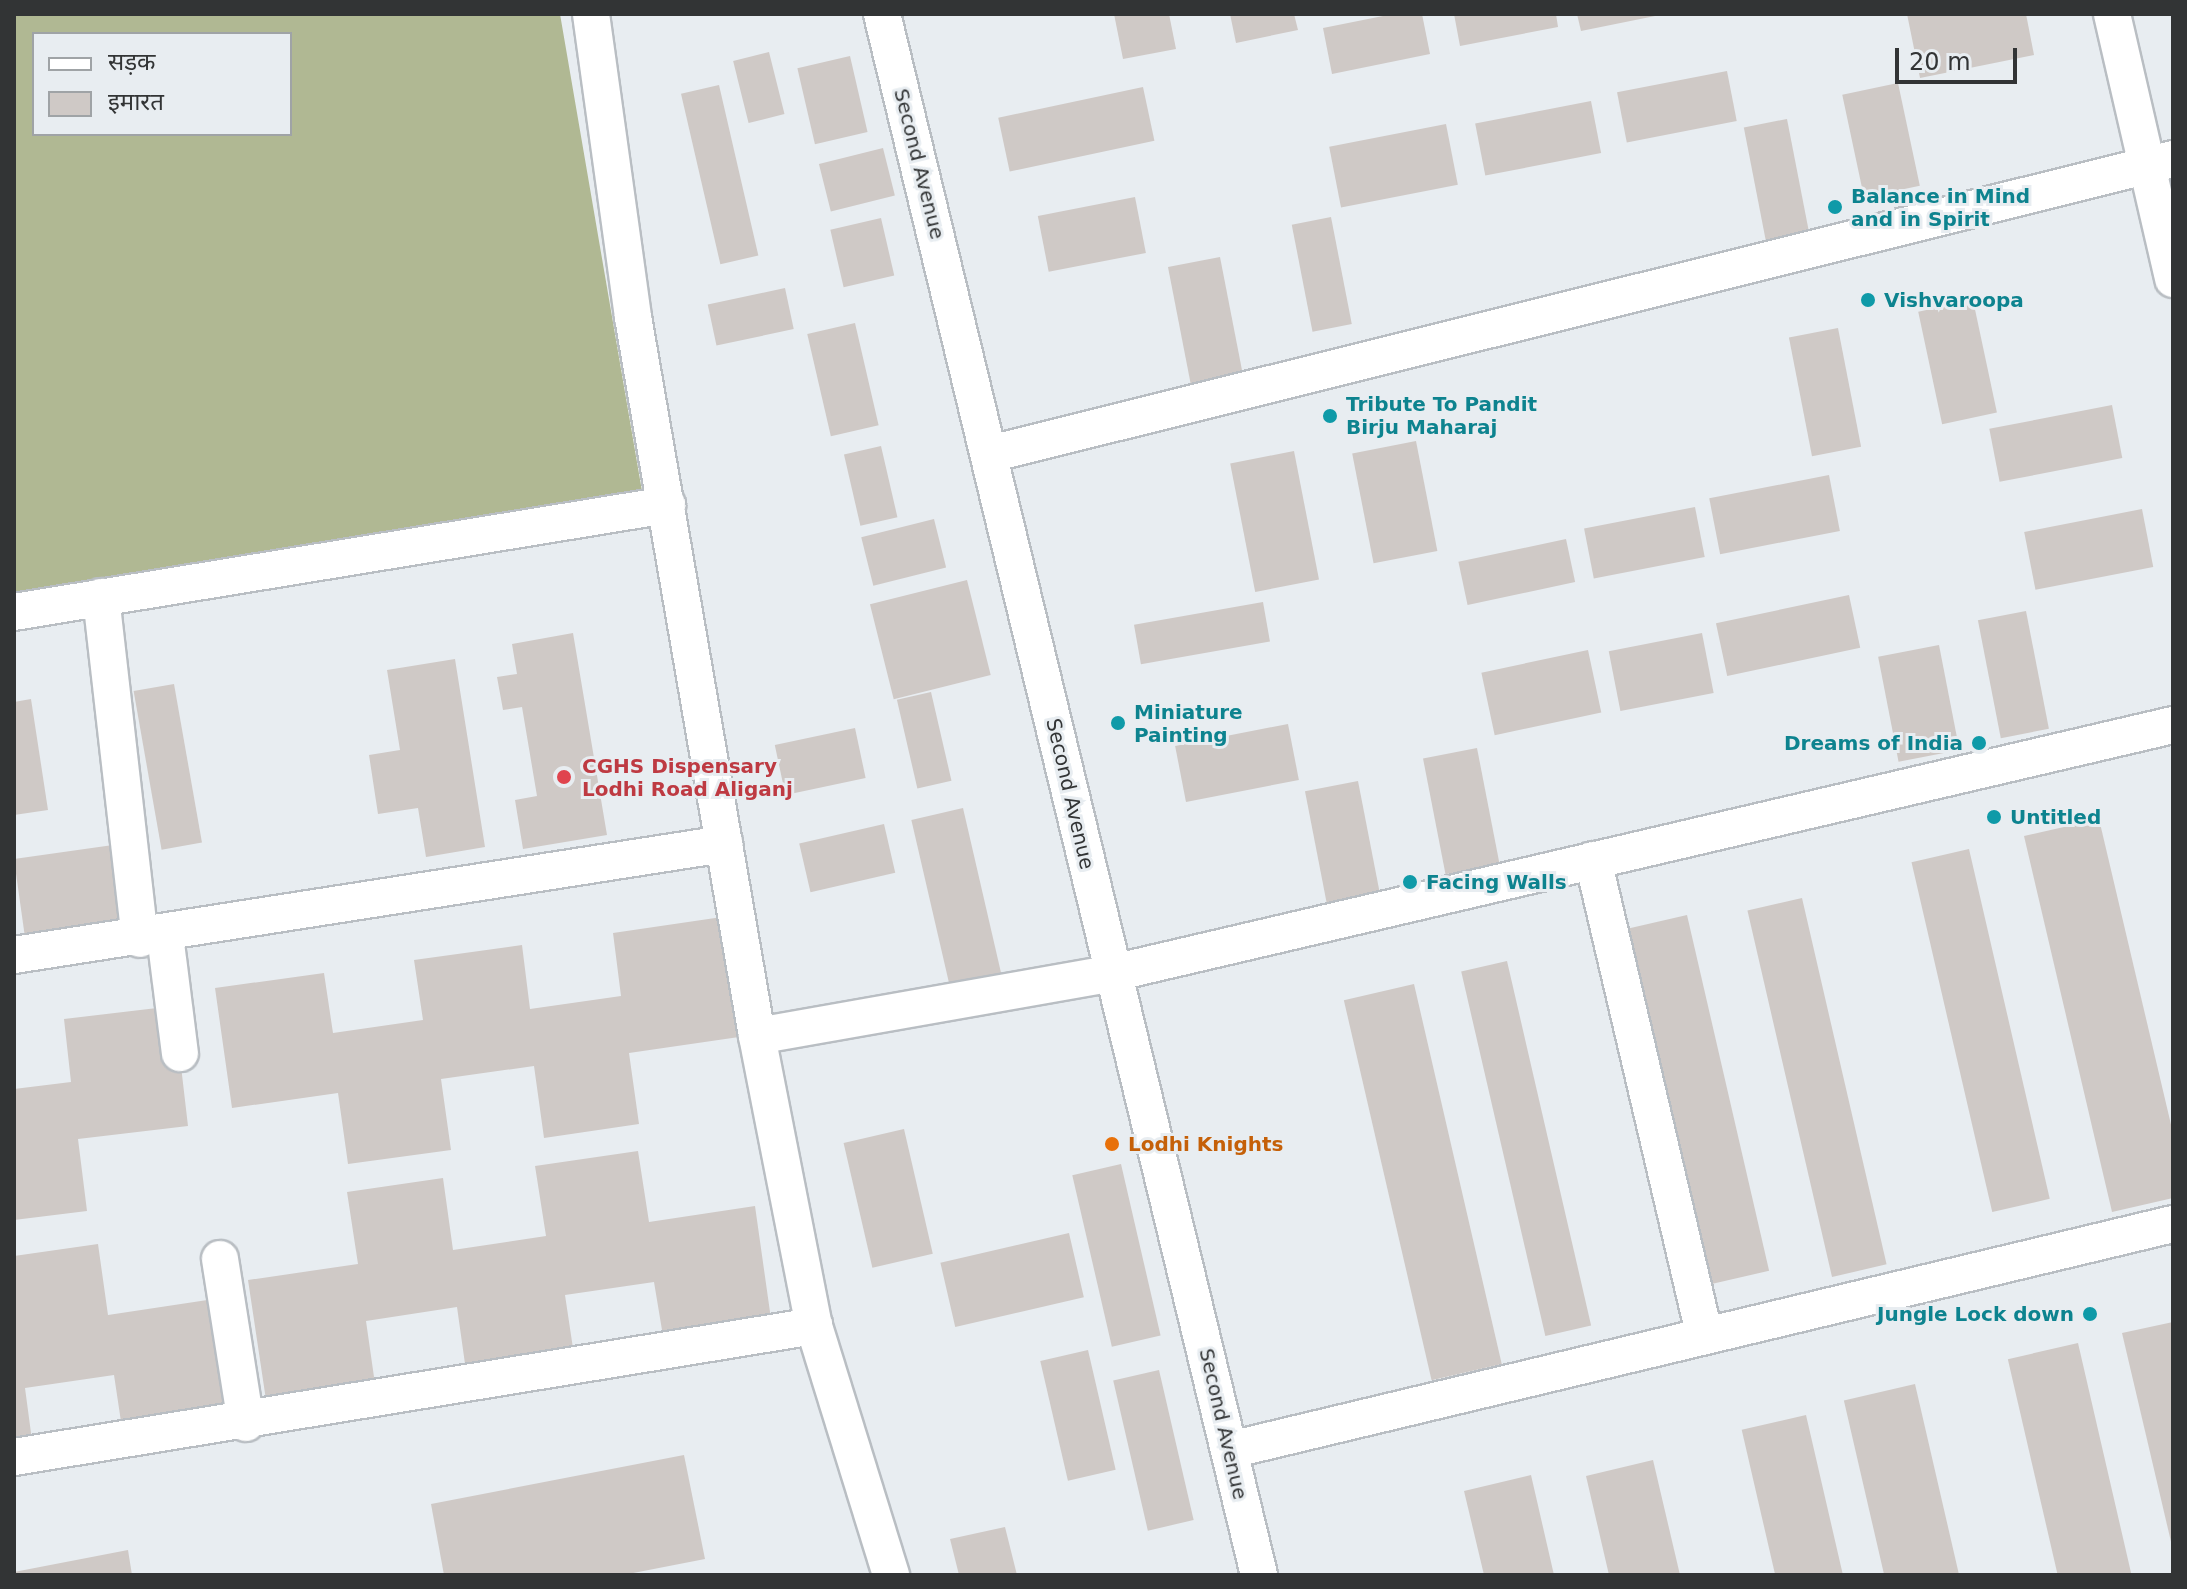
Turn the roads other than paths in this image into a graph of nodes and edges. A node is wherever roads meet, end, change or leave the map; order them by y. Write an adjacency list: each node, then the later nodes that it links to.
1 (591, 14): 7 (street)
2 (882, 14): 6 (street, Second Avenue)
3 (2112, 14): 4 (street)
4 (2159, 162): 5 (street); 6 (street)
5 (2173, 279)
6 (990, 454): 15 (street, Second Avenue)
7 (667, 505): 8 (street); 11 (street)
8 (101, 597): 9 (street); 13 (street)
9 (14, 612)
10 (2173, 725): 12 (street)
11 (724, 844): 13 (street); 16 (street)
12 (1593, 860): 15 (street); 21 (street)
13 (152, 937): 14 (street); 17 (street)
14 (14, 955)
15 (1113, 973): 16 (street); 23 (street, Second Avenue)
16 (757, 1036): 20 (street)
17 (180, 1053)
18 (2173, 1224): 21 (street)
19 (220, 1259): 22 (street)
20 (814, 1326): 22 (street); 25 (street)
21 (1705, 1336): 23 (street)
22 (246, 1423): 24 (street)
23 (1230, 1450): 26 (street, Second Avenue)
24 (14, 1457)
25 (891, 1575)
26 (1259, 1575)

